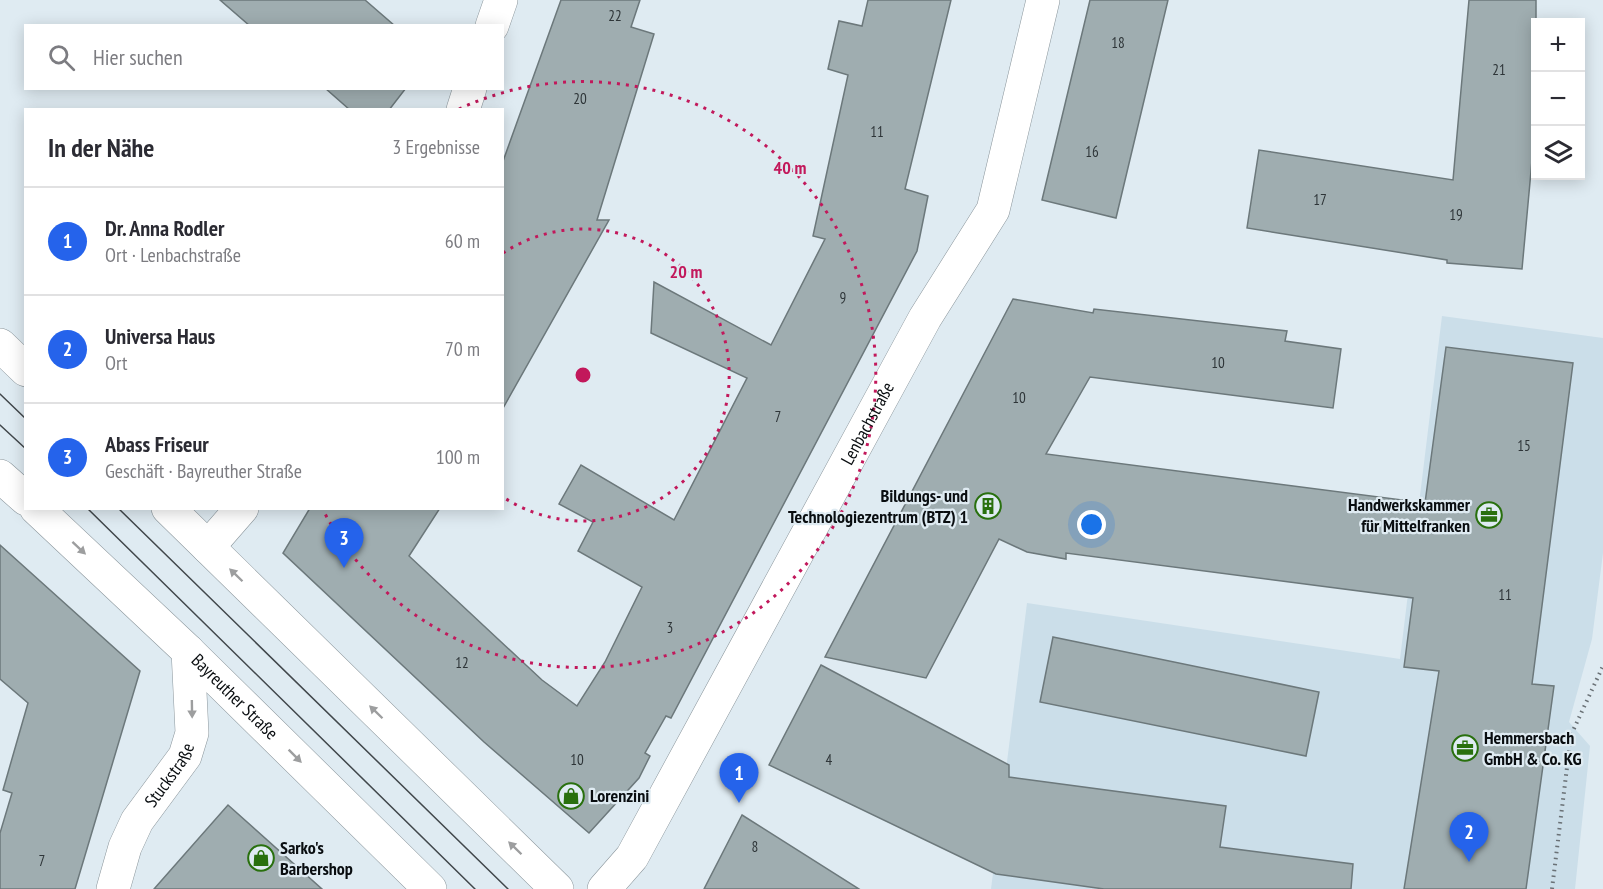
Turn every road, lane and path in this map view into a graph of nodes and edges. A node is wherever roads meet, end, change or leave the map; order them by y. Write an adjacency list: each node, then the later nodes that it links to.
1 (501, 0): 3 (street)
2 (1043, 0): 19 (street, Lenbachstraße)
3 (493, 24)
4 (469, 90): 5 (street)
5 (464, 108)
6 (0, 345): 7 (street)
7 (24, 368)
8 (0, 476): 9 (street)
9 (24, 497)
10 (38, 510): 14 (street, Bayreuther Straße, one-way to 14)
11 (170, 510): 13 (street)
12 (240, 510): 13 (street)
13 (208, 548): 18 (street, one-way to 13)
14 (188, 651): 16 (street, Stuckstraße, one-way to 16); 17 (street, Bayreuther Straße, one-way to 17)
15 (1603, 666): 20 (path)
16 (112, 889)
17 (430, 889)
18 (557, 889)
19 (604, 889)
20 (1552, 889)

